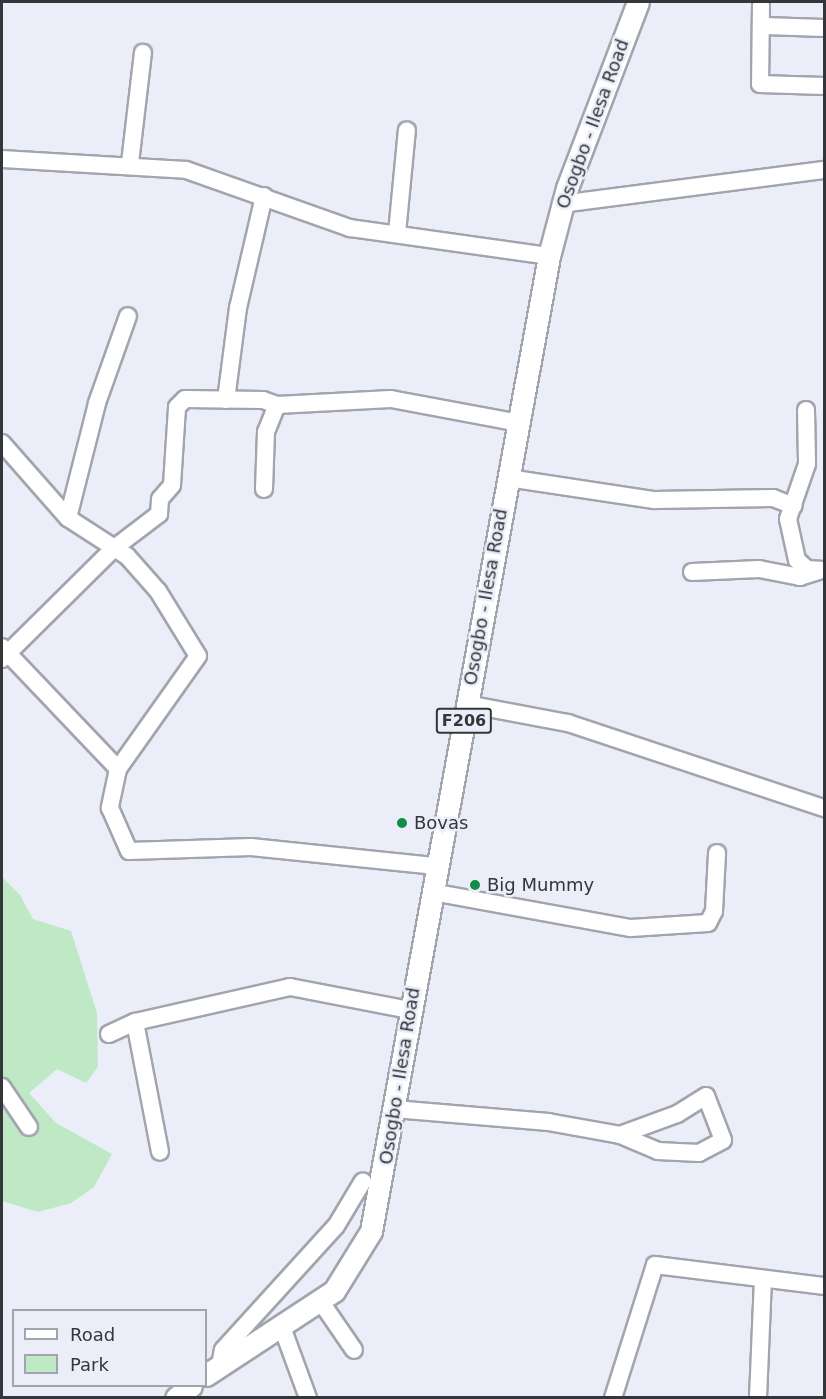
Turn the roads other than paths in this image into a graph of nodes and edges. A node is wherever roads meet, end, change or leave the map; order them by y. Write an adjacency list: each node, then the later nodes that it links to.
1 (638, 2): 12 (main road, Osogbo - Ilesa Road / F206)
2 (761, 4): 3 (street)
3 (764, 26): 4 (street); 6 (street)
4 (825, 28)
5 (142, 53): 9 (street)
6 (825, 86)
7 (407, 130): 13 (street)
8 (2, 159): 9 (street)
9 (130, 163): 11 (street)
10 (825, 170): 12 (street)
11 (264, 196): 13 (street); 16 (street)
12 (561, 204): 14 (main road, Osogbo - Ilesa Road / F206)
13 (396, 233): 14 (street)
14 (549, 256): 19 (main road, Osogbo - Ilesa Road / F206)
15 (128, 316): 24 (street)
16 (226, 400): 17 (street); 25 (street)
17 (277, 405): 19 (street); 22 (street)
18 (806, 410): 23 (street)
19 (519, 423): 21 (main road, Osogbo - Ilesa Road / F206)
20 (2, 443): 24 (street)
21 (508, 478): 23 (street); 29 (main road, Osogbo - Ilesa Road / F206)
22 (264, 489)
23 (794, 506): 26 (street)
24 (68, 518): 25 (street)
25 (120, 553): 28 (street); 30 (street)
26 (824, 570): 27 (street)
27 (692, 572)
28 (3, 653): 30 (street)
29 (467, 704): 31 (street); 33 (main road, Osogbo - Ilesa Road / F206)
30 (118, 769): 33 (street)
31 (825, 808)
32 (717, 853): 34 (street)
33 (436, 866): 34 (main road, Osogbo - Ilesa Road / F206)
34 (432, 892): 35 (main road, Osogbo - Ilesa Road / F206)
35 (409, 1010): 36 (street); 39 (main road, Osogbo - Ilesa Road / F206)
36 (135, 1022): 37 (street); 42 (street)
37 (109, 1034)
38 (2, 1087): 40 (street)
39 (394, 1109): 41 (street); 46 (main road, Osogbo - Ilesa Road / F206)
40 (29, 1127)
41 (620, 1135): 41 (street)
42 (160, 1152)
43 (363, 1181): 49 (street)
44 (763, 1281): 45 (street); 53 (street); 54 (street)
45 (825, 1286)
46 (321, 1302): 47 (main road, Osogbo - Ilesa Road / F206); 48 (street)
47 (282, 1327): 49 (main road, Osogbo - Ilesa Road / F206); 52 (street)
48 (354, 1350)
49 (213, 1370)
50 (190, 1387): 51 (main road)
51 (176, 1398)
52 (308, 1398)
53 (613, 1398)
54 (758, 1398)

